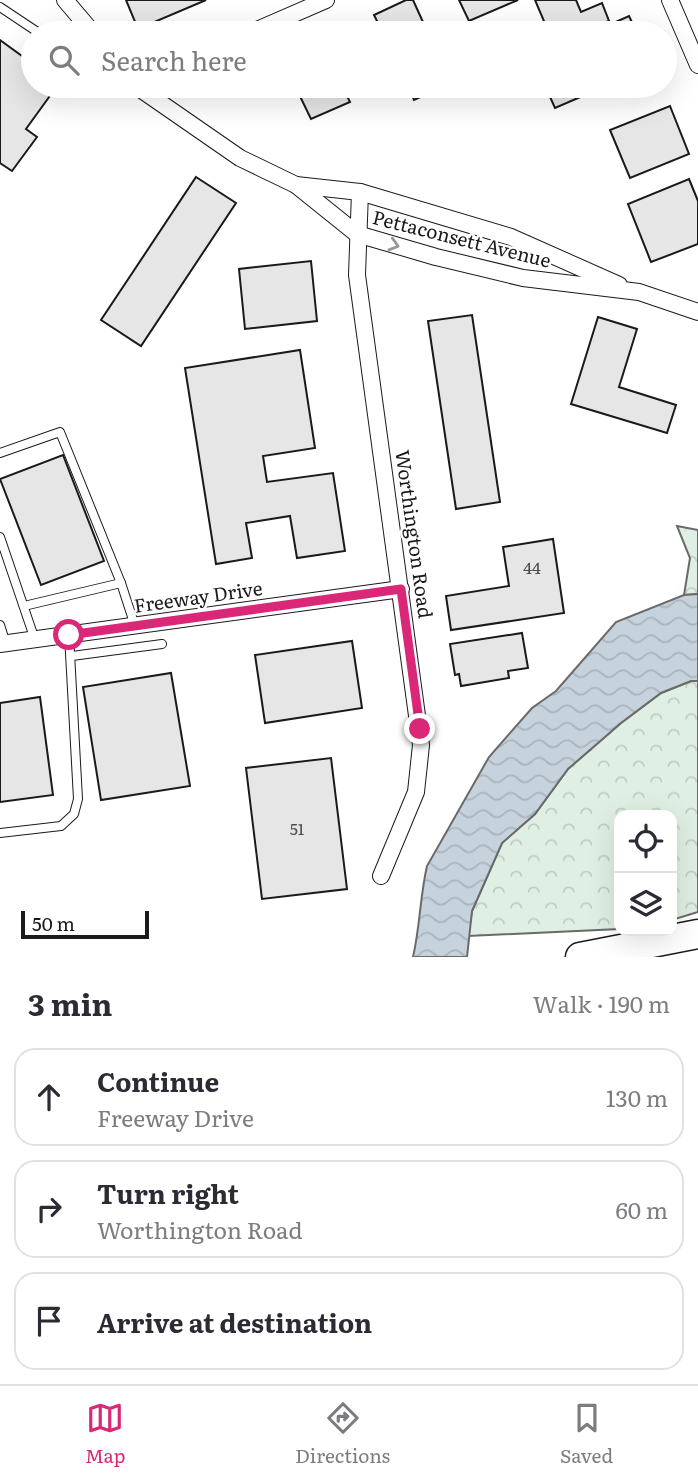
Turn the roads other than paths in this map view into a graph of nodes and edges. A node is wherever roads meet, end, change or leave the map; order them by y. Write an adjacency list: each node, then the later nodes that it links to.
1 (65, 0): 6 (street)
2 (326, 0): 7 (street)
3 (670, 0): 8 (street)
4 (0, 7): 5 (lane)
5 (21, 21)
6 (83, 21)
7 (278, 21)
8 (698, 65)
9 (153, 98): 10 (street, Pettaconsett Avenue)
10 (296, 185): 11 (street, Pettaconsett Avenue); 12 (street, Pettaconsett Avenue)
11 (360, 192): 12 (street, Worthington Road); 13 (street, Pettaconsett Avenue)
12 (357, 234): 13 (street, Pettaconsett Avenue, one-way to 13); 18 (street, Worthington Road)
13 (634, 292): 14 (street, Pettaconsett Avenue)
14 (698, 312)
15 (0, 453): 17 (lane)
16 (0, 537): 19 (lane)
17 (121, 583): 19 (lane); 21 (lane)
18 (401, 589): 21 (street, Freeway Drive); 28 (street, Worthington Road)
19 (24, 606): 23 (lane)
20 (0, 625): 24 (lane)
21 (135, 626): 22 (street, Freeway Drive)
22 (69, 635): 23 (street, Freeway Drive); 26 (lane)
23 (35, 640): 24 (street, Freeway Drive)
24 (3, 644)
25 (162, 644): 26 (lane)
26 (72, 656): 27 (lane)
27 (0, 834)
28 (381, 876)
29 (698, 934): 30 (highway)
30 (580, 957)

